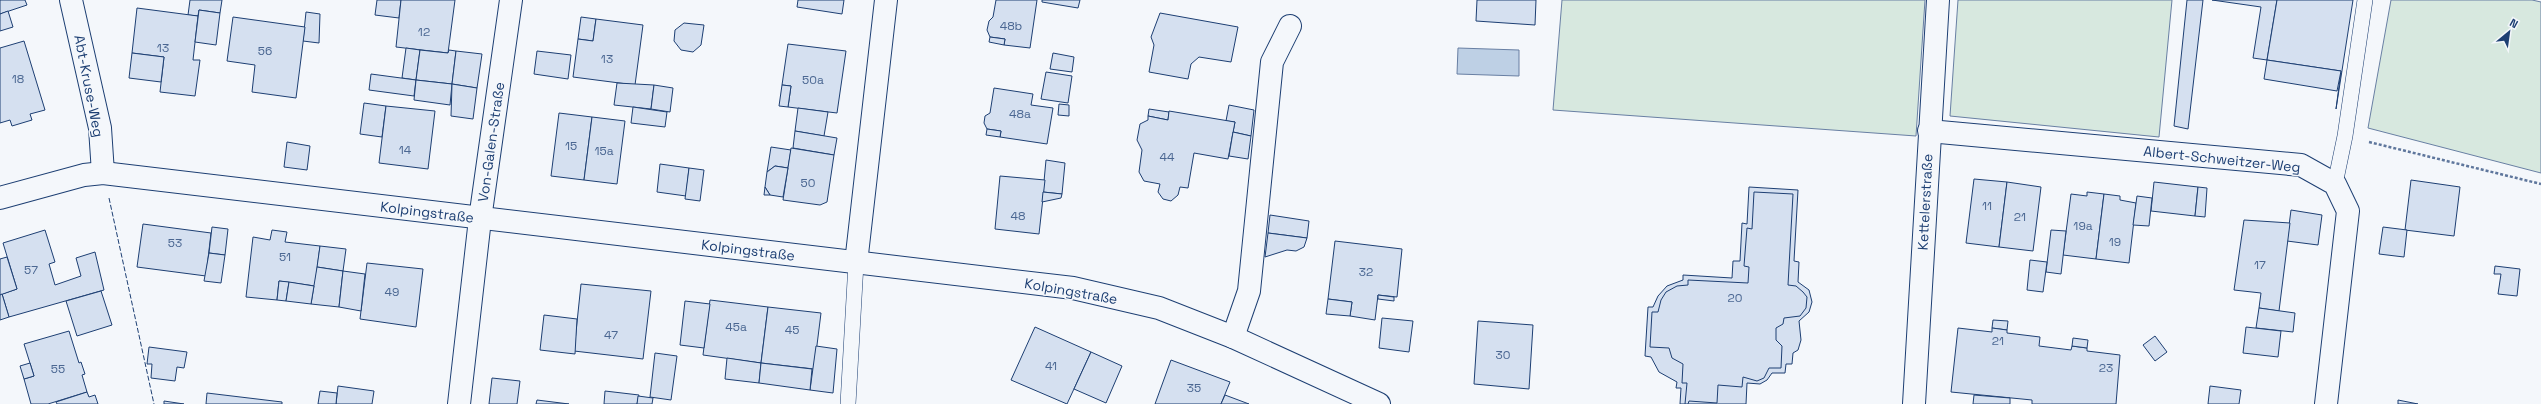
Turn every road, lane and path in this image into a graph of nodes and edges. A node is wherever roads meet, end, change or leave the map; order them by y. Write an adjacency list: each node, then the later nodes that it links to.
1 (71, 0): 9 (street, Abt-Kruse-Weg)
2 (511, 0): 13 (street, Von-Galen-Straße)
3 (886, 0): 14 (street)
4 (1938, 0): 7 (street, Kettelerstraße)
5 (2365, 0): 8 (lane)
6 (1290, 26): 15 (street)
7 (1929, 131): 10 (street, Albert-Schweitzer-Weg); 19 (street, Kettelerstraße)
8 (2345, 136): 10 (lane); 11 (path)
9 (103, 172): 12 (street, Kolpingstraße); 13 (street, Kolpingstraße)
10 (2335, 184): 20 (street)
11 (2541, 184)
12 (0, 198)
13 (480, 219): 14 (street, Kolpingstraße); 16 (street, Von-Galen-Straße)
14 (856, 263): 15 (street, Kolpingstraße); 17 (lane)
15 (1233, 337): 18 (street, Kolpingstraße)
16 (459, 404)
17 (848, 404)
18 (1379, 404)
19 (1914, 404)
20 (2326, 404)

